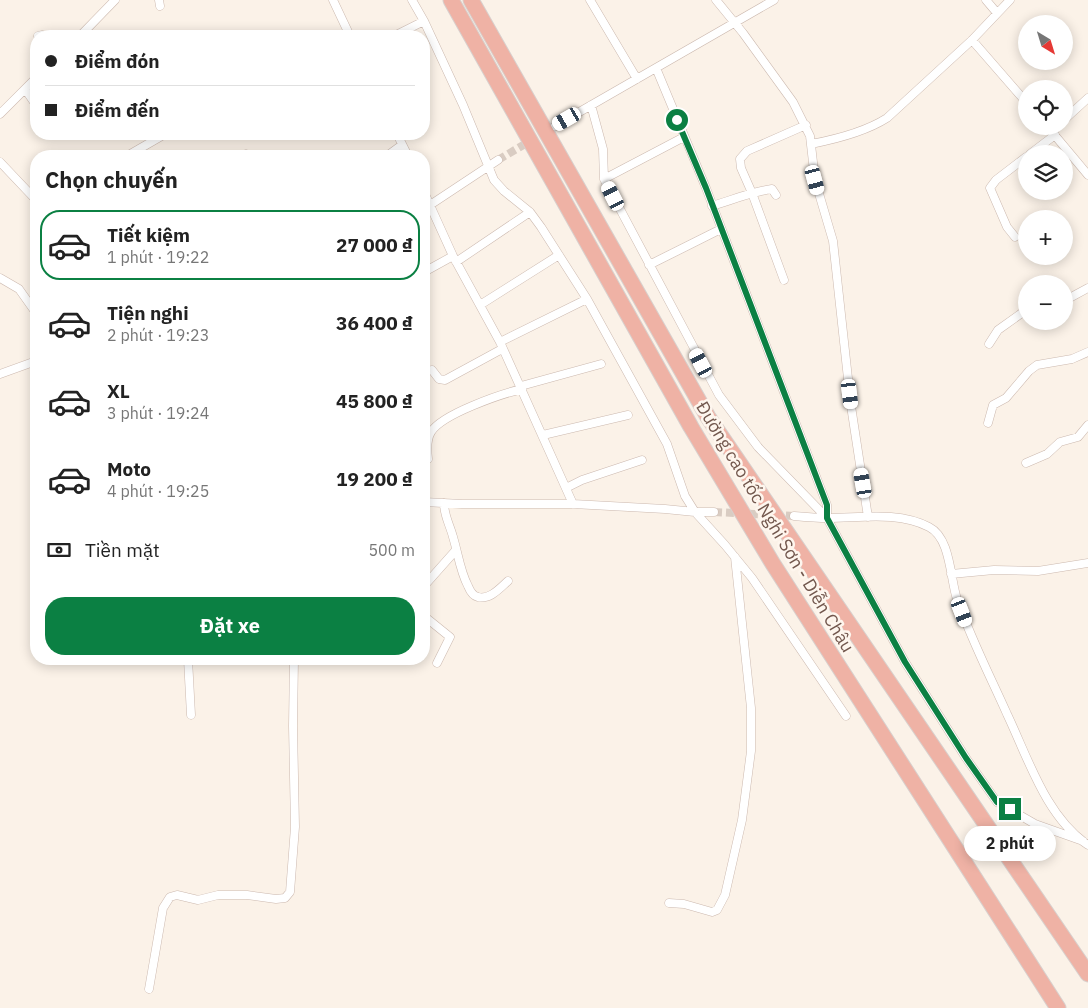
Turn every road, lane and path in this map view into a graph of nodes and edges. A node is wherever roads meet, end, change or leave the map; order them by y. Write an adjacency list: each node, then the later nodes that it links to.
1 (115, 0): 14 (street)
2 (333, 0): 15 (street)
3 (412, 0): 12 (street)
4 (451, 0): 110 (highway, Đường cao tốc Nghi Sơn - Diễn Châu)
5 (471, 0): 108 (highway, Đường cao tốc Nghi Sơn - Diễn Châu)
6 (590, 0): 21 (street)
7 (716, 0): 13 (street)
8 (774, 0): 13 (street)
9 (986, 0): 11 (street)
10 (1010, 0): 11 (street)
11 (997, 13): 19 (street)
12 (424, 22): 16 (street); 17 (street)
13 (734, 22): 20 (street); 30 (street)
14 (88, 30)
15 (347, 30)
16 (407, 30)
17 (428, 30)
18 (430, 35): 46 (street)
19 (972, 40): 24 (street); 37 (street)
20 (656, 68): 21 (street); 34 (street)
21 (637, 79): 27 (street)
22 (30, 84): 23 (street)
23 (25, 89): 25 (street); 29 (street)
24 (1018, 93)
25 (30, 96)
26 (1088, 98): 28 (street)
27 (591, 105): 31 (street); 48 (street)
28 (1073, 112)
29 (0, 114)
30 (806, 125): 37 (street); 49 (street)
31 (555, 126)
32 (1047, 135): 39 (street)
33 (1056, 135): 47 (street)
34 (684, 137): 48 (street); 53 (street)
35 (154, 140): 40 (street)
36 (400, 140): 38 (street)
37 (811, 144): 92 (street)
38 (402, 145): 41 (street); 42 (street)
39 (1038, 145)
40 (137, 150)
41 (395, 150)
42 (405, 150)
43 (498, 160): 46 (street)
44 (0, 162): 50 (street)
45 (1018, 163): 57 (street)
46 (488, 167): 52 (street); 54 (street)
47 (1088, 175)
48 (604, 179): 60 (street)
49 (752, 193): 51 (street); 53 (street); 63 (street)
50 (30, 194)
51 (776, 195)
52 (430, 205)
53 (712, 206): 56 (street)
54 (530, 212): 58 (street); 59 (street)
55 (430, 213): 59 (street)
56 (721, 229): 60 (street); 93 (street)
57 (1015, 237)
58 (558, 255): 66 (street); 68 (street)
59 (455, 259): 61 (street); 68 (street)
60 (649, 266): 93 (street)
61 (430, 269)
62 (0, 278): 67 (street)
63 (784, 280)
64 (1088, 288): 65 (street)
65 (1073, 296)
66 (587, 299): 71 (street); 89 (street)
67 (30, 305)
68 (480, 305): 71 (street)
69 (1018, 316): 70 (street)
70 (989, 344)
71 (501, 345): 75 (street); 77 (street)
72 (1088, 352): 79 (street)
73 (30, 362): 76 (street)
74 (601, 364): 77 (street)
75 (432, 370)
76 (0, 374)
77 (522, 388): 81 (street); 82 (street)
78 (628, 415): 82 (street)
79 (988, 424)
80 (1088, 425): 84 (street)
81 (430, 434)
82 (542, 435): 85 (street)
83 (642, 460): 85 (street)
84 (1026, 464)
85 (566, 488): 88 (street)
86 (430, 502): 87 (street)
87 (444, 503): 88 (street); 94 (street)
88 (573, 504): 89 (street)
89 (695, 512): 90 (street); 95 (street)
90 (714, 512)
91 (794, 516): 93 (street)
92 (868, 517): 93 (street); 97 (street)
93 (827, 518): 106 (street)
94 (456, 550): 98 (street); 99 (street)
95 (734, 556): 105 (street); 107 (street)
96 (1088, 563): 97 (street)
97 (951, 574): 106 (street)
98 (430, 579)
99 (508, 581)
100 (430, 621): 101 (street)
101 (437, 664)
102 (188, 665): 104 (street)
103 (294, 665): 109 (street)
104 (191, 715)
105 (846, 716)
106 (1085, 843)
107 (669, 903)
108 (1088, 974)
109 (149, 989)
110 (1058, 1008)

